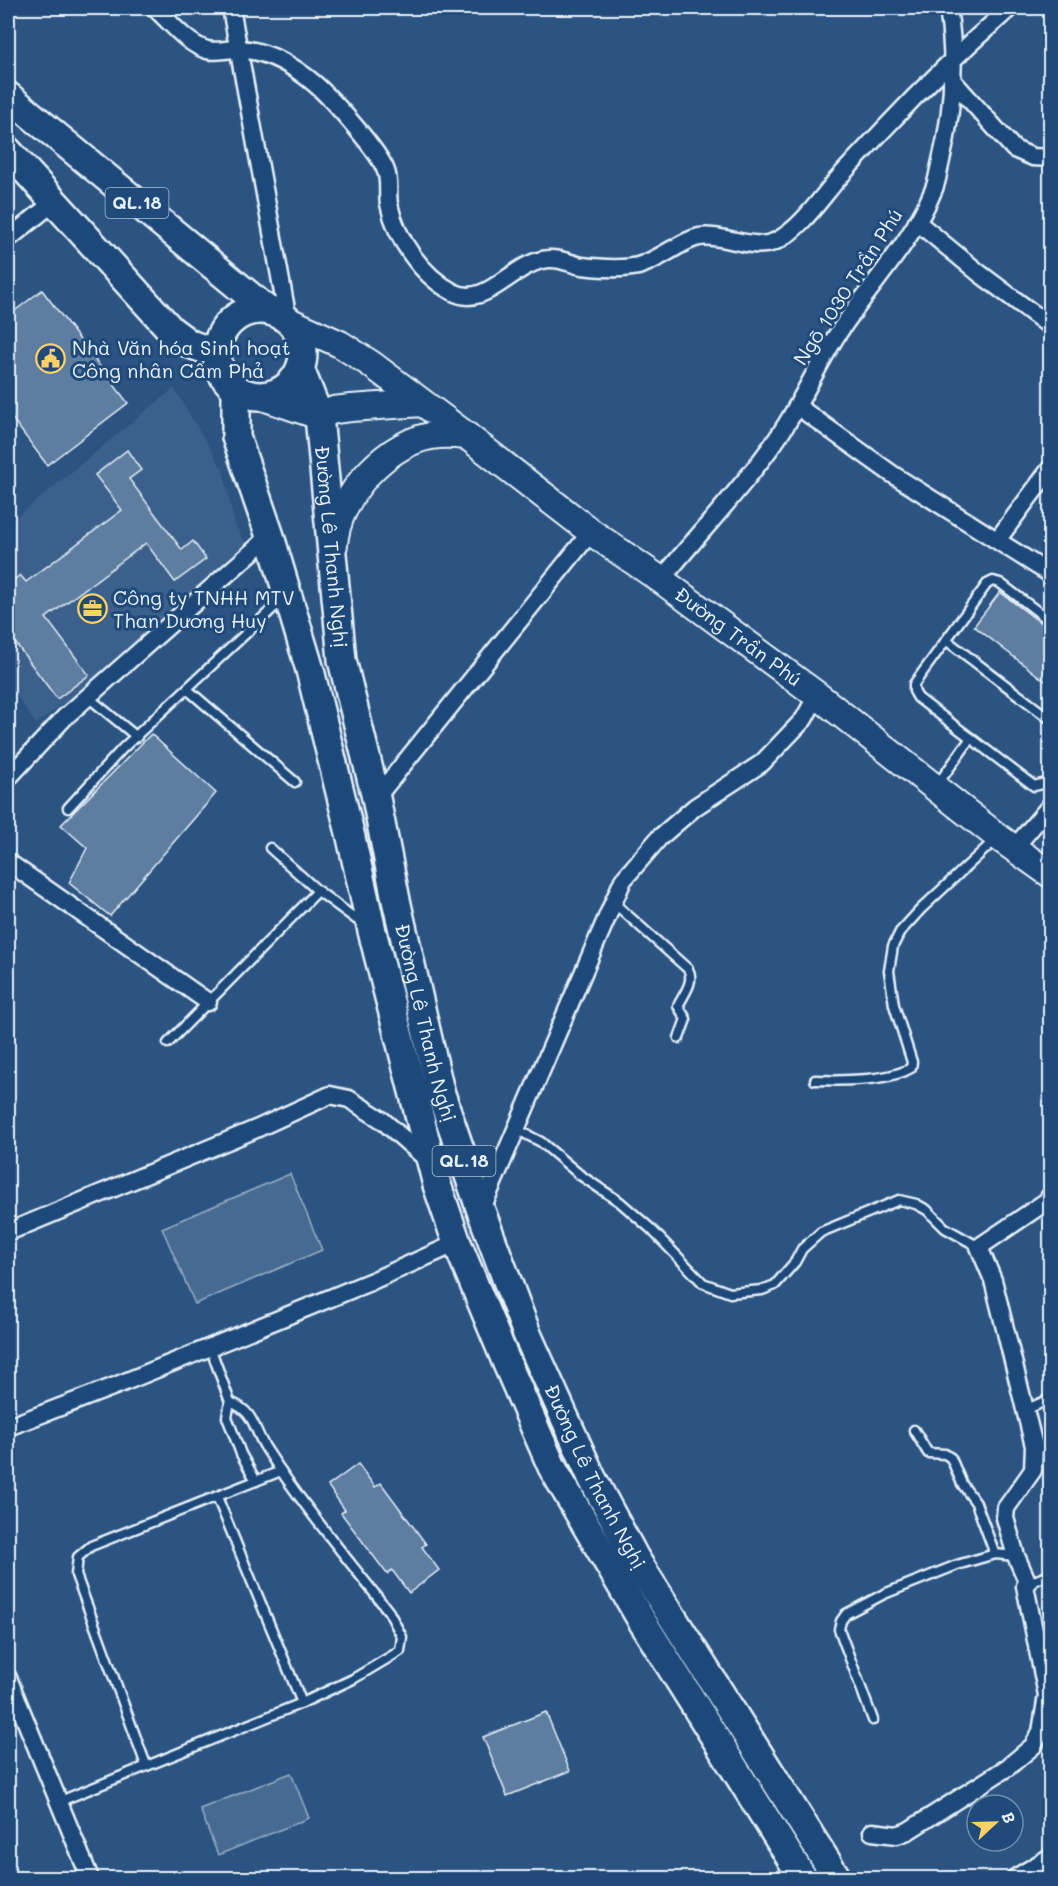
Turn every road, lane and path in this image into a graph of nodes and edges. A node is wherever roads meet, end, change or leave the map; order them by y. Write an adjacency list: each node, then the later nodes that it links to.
1 (155, 8): 5 (street)
2 (231, 8): 5 (street)
3 (948, 8): 6 (street, Ngõ 1030 Trần Phú)
4 (1010, 8): 6 (street)
5 (239, 48): 6 (street); 14 (street)
6 (953, 60): 7 (street, Ngõ 1030 Trần Phú)
7 (952, 80): 10 (street); 12 (street, Ngõ 1030 Trần Phú)
8 (8, 96): 14 (highway, QL.18)
9 (8, 151): 11 (highway, QL.18)
10 (1050, 158)
11 (54, 202): 13 (street); 16 (highway, QL.18)
12 (916, 222): 15 (street); 20 (street, Ngõ 1030 Trần Phú)
13 (8, 239)
14 (282, 317): 16 (highway); 17 (highway); 19 (main road, Đường Trần Phú)
15 (1050, 326)
16 (217, 354): 18 (highway)
17 (300, 369): 18 (highway); 21 (highway, Đường Lê Thanh Nghị / QL.18)
18 (248, 392): 21 (main road); 25 (highway, Đường Lê Thanh Nghị / QL.18)
19 (422, 403): 21 (main road); 22 (main road, Đường Trần Phú)
20 (797, 406): 26 (street); 29 (street, Ngõ 1030 Trần Phú)
21 (319, 416): 27 (highway, Đường Lê Thanh Nghị / QL.18)
22 (467, 436): 24 (main road, Đường Trần Phú); 27 (main road)
23 (1050, 469): 26 (street)
24 (591, 532): 29 (main road, Đường Trần Phú); 43 (street)
25 (270, 536): 30 (highway, Đường Lê Thanh Nghị / QL.18); 35 (street)
26 (998, 539): 28 (street)
27 (332, 573): 43 (highway, Đường Lê Thanh Nghị / QL.18)
28 (1050, 573)
29 (660, 580): 34 (main road, Đường Trần Phú)
30 (287, 594): 33 (lane); 52 (highway, Đường Lê Thanh Nghị / QL.18)
31 (1050, 621): 32 (lane)
32 (946, 640): 36 (lane); 38 (lane)
33 (187, 689): 37 (lane); 41 (lane)
34 (817, 695): 42 (main road, Đường Trần Phú); 51 (street)
35 (88, 697): 37 (lane); 39 (street)
36 (1050, 719)
37 (137, 737): 45 (lane)
38 (971, 738): 40 (lane); 42 (lane)
39 (8, 778)
40 (1050, 779)
41 (295, 782)
42 (935, 788): 46 (main road, Đường Trần Phú)
43 (376, 798): 60 (highway, Đường Lê Thanh Nghị / QL.18)
44 (1050, 806): 46 (street)
45 (68, 808)
46 (1007, 842): 49 (main road, Đường Trần Phú); 56 (lane)
47 (270, 848): 50 (lane)
48 (8, 862): 53 (street)
49 (1050, 874)
50 (318, 891): 52 (lane); 53 (lane)
51 (614, 903): 54 (lane); 57 (street)
52 (372, 931): 58 (highway, Đường Lê Thanh Nghị / QL.18)
53 (208, 1002): 55 (lane)
54 (679, 1038)
55 (168, 1043)
56 (815, 1080)
57 (516, 1129): 60 (street); 63 (lane)
58 (433, 1164): 61 (street); 62 (highway, Đường Lê Thanh Nghị / QL.18)
59 (1050, 1196): 63 (street)
60 (481, 1211): 87 (highway, Đường Lê Thanh Nghị / QL.18)
61 (8, 1232)
62 (457, 1243): 64 (street); 86 (highway, Đường Lê Thanh Nghị / QL.18)
63 (980, 1246): 67 (street)
64 (210, 1347): 66 (lane); 68 (street)
65 (1050, 1399): 67 (lane)
66 (230, 1402): 70 (lane); 71 (lane)
67 (1025, 1410): 74 (street)
68 (8, 1427)
69 (914, 1430): 73 (lane)
70 (281, 1471): 71 (lane); 78 (lane)
71 (256, 1481): 72 (lane)
72 (217, 1497): 78 (lane); 81 (lane)
73 (994, 1554): 74 (lane); 80 (lane)
74 (1016, 1556): 76 (street)
75 (1050, 1575): 76 (lane)
76 (1028, 1582): 79 (street)
77 (8, 1678): 82 (street)
78 (302, 1703): 81 (lane)
79 (1048, 1705): 83 (street)
80 (873, 1720)
81 (146, 1765): 82 (lane)
82 (58, 1802): 85 (street)
83 (872, 1832)
84 (1050, 1857): 88 (street)
85 (90, 1878)
86 (803, 1878)
87 (837, 1878)
88 (1015, 1878)

